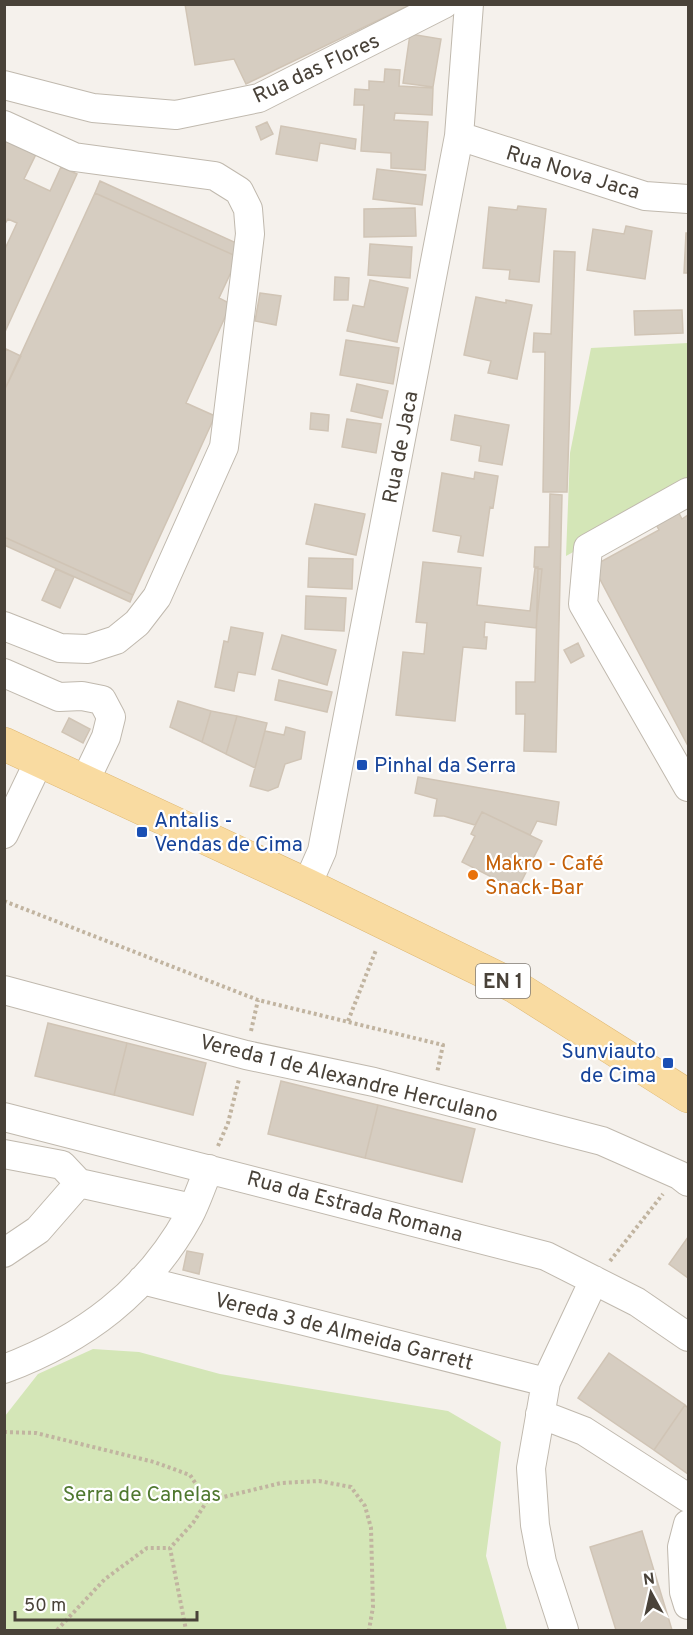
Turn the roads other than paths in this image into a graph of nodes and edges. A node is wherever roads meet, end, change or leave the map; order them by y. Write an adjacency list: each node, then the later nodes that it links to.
1 (444, 4): 3 (street, Rua das Flores)
2 (469, 4): 5 (street, Rua de Jaca)
3 (4, 85)
4 (4, 125): 8 (street)
5 (459, 136): 6 (street, Rua Nova Jaca); 15 (street, Rua de Jaca)
6 (688, 199)
7 (688, 492): 13 (street)
8 (4, 626)
9 (4, 673): 12 (street)
10 (4, 744): 11 (main road, EN 1)
11 (39, 761): 12 (main road, EN 1); 14 (street)
12 (84, 783): 15 (main road, EN 1)
13 (688, 787)
14 (4, 834)
15 (307, 885): 17 (main road, EN 1)
16 (4, 990): 21 (street, Vereda 1 de Alexandre Herculano)
17 (688, 1096)
18 (4, 1118): 20 (street, Rua da Estrada Romana)
19 (4, 1154): 22 (street)
20 (209, 1169): 23 (street); 25 (street, Rua da Estrada Romana)
21 (684, 1178)
22 (79, 1183): 23 (street); 24 (street)
23 (192, 1208): 26 (street)
24 (4, 1253)
25 (594, 1280): 27 (street, Rua da Estrada Romana); 29 (street)
26 (142, 1281): 28 (street); 29 (street, Vereda 3 de Almeida Garrett)
27 (688, 1337)
28 (4, 1369)
29 (546, 1382): 30 (street)
30 (540, 1413): 31 (street); 34 (street)
31 (688, 1498)
32 (688, 1524): 33 (street)
33 (688, 1605)
34 (564, 1630)

